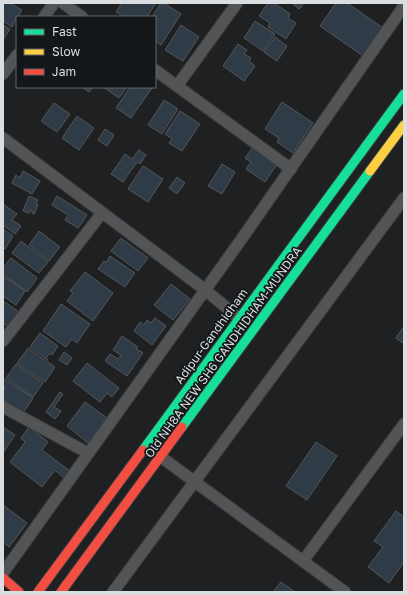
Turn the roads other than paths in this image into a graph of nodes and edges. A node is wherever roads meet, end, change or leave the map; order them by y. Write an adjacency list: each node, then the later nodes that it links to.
1 (54, 3): 5 (street)
2 (63, 3): 6 (street)
3 (237, 3): 10 (street)
4 (404, 6): 15 (street)
5 (45, 16)
6 (81, 16)
7 (16, 55): 9 (street)
8 (156, 71): 10 (street)
9 (3, 74)
10 (177, 86): 15 (street)
11 (404, 94): 19 (main road, Adipur-Gandhidham)
12 (404, 125): 14 (main road, Old NH8A NEW SH6 GANDHIDHAM-MUNDRA)
13 (3, 139): 17 (street)
14 (400, 140): 24 (main road, Old NH8A NEW SH6 GANDHIDHAM-MUNDRA)
15 (290, 169): 18 (street)
16 (404, 198): 25 (street)
17 (102, 213): 18 (street); 20 (street)
18 (204, 290): 19 (street); 23 (street)
19 (239, 318): 30 (main road, Adipur-Gandhidham)
20 (3, 341)
21 (3, 407): 23 (street)
22 (404, 424): 26 (street)
23 (88, 453): 27 (street)
24 (161, 457): 25 (street); 31 (main road, Old NH8A NEW SH6 GANDHIDHAM-MUNDRA)
25 (195, 482): 26 (street); 32 (street)
26 (303, 561): 33 (street)
27 (3, 573)
28 (3, 578): 29 (main road)
29 (20, 592)
30 (38, 592)
31 (61, 592)
32 (114, 592)
33 (345, 592)

